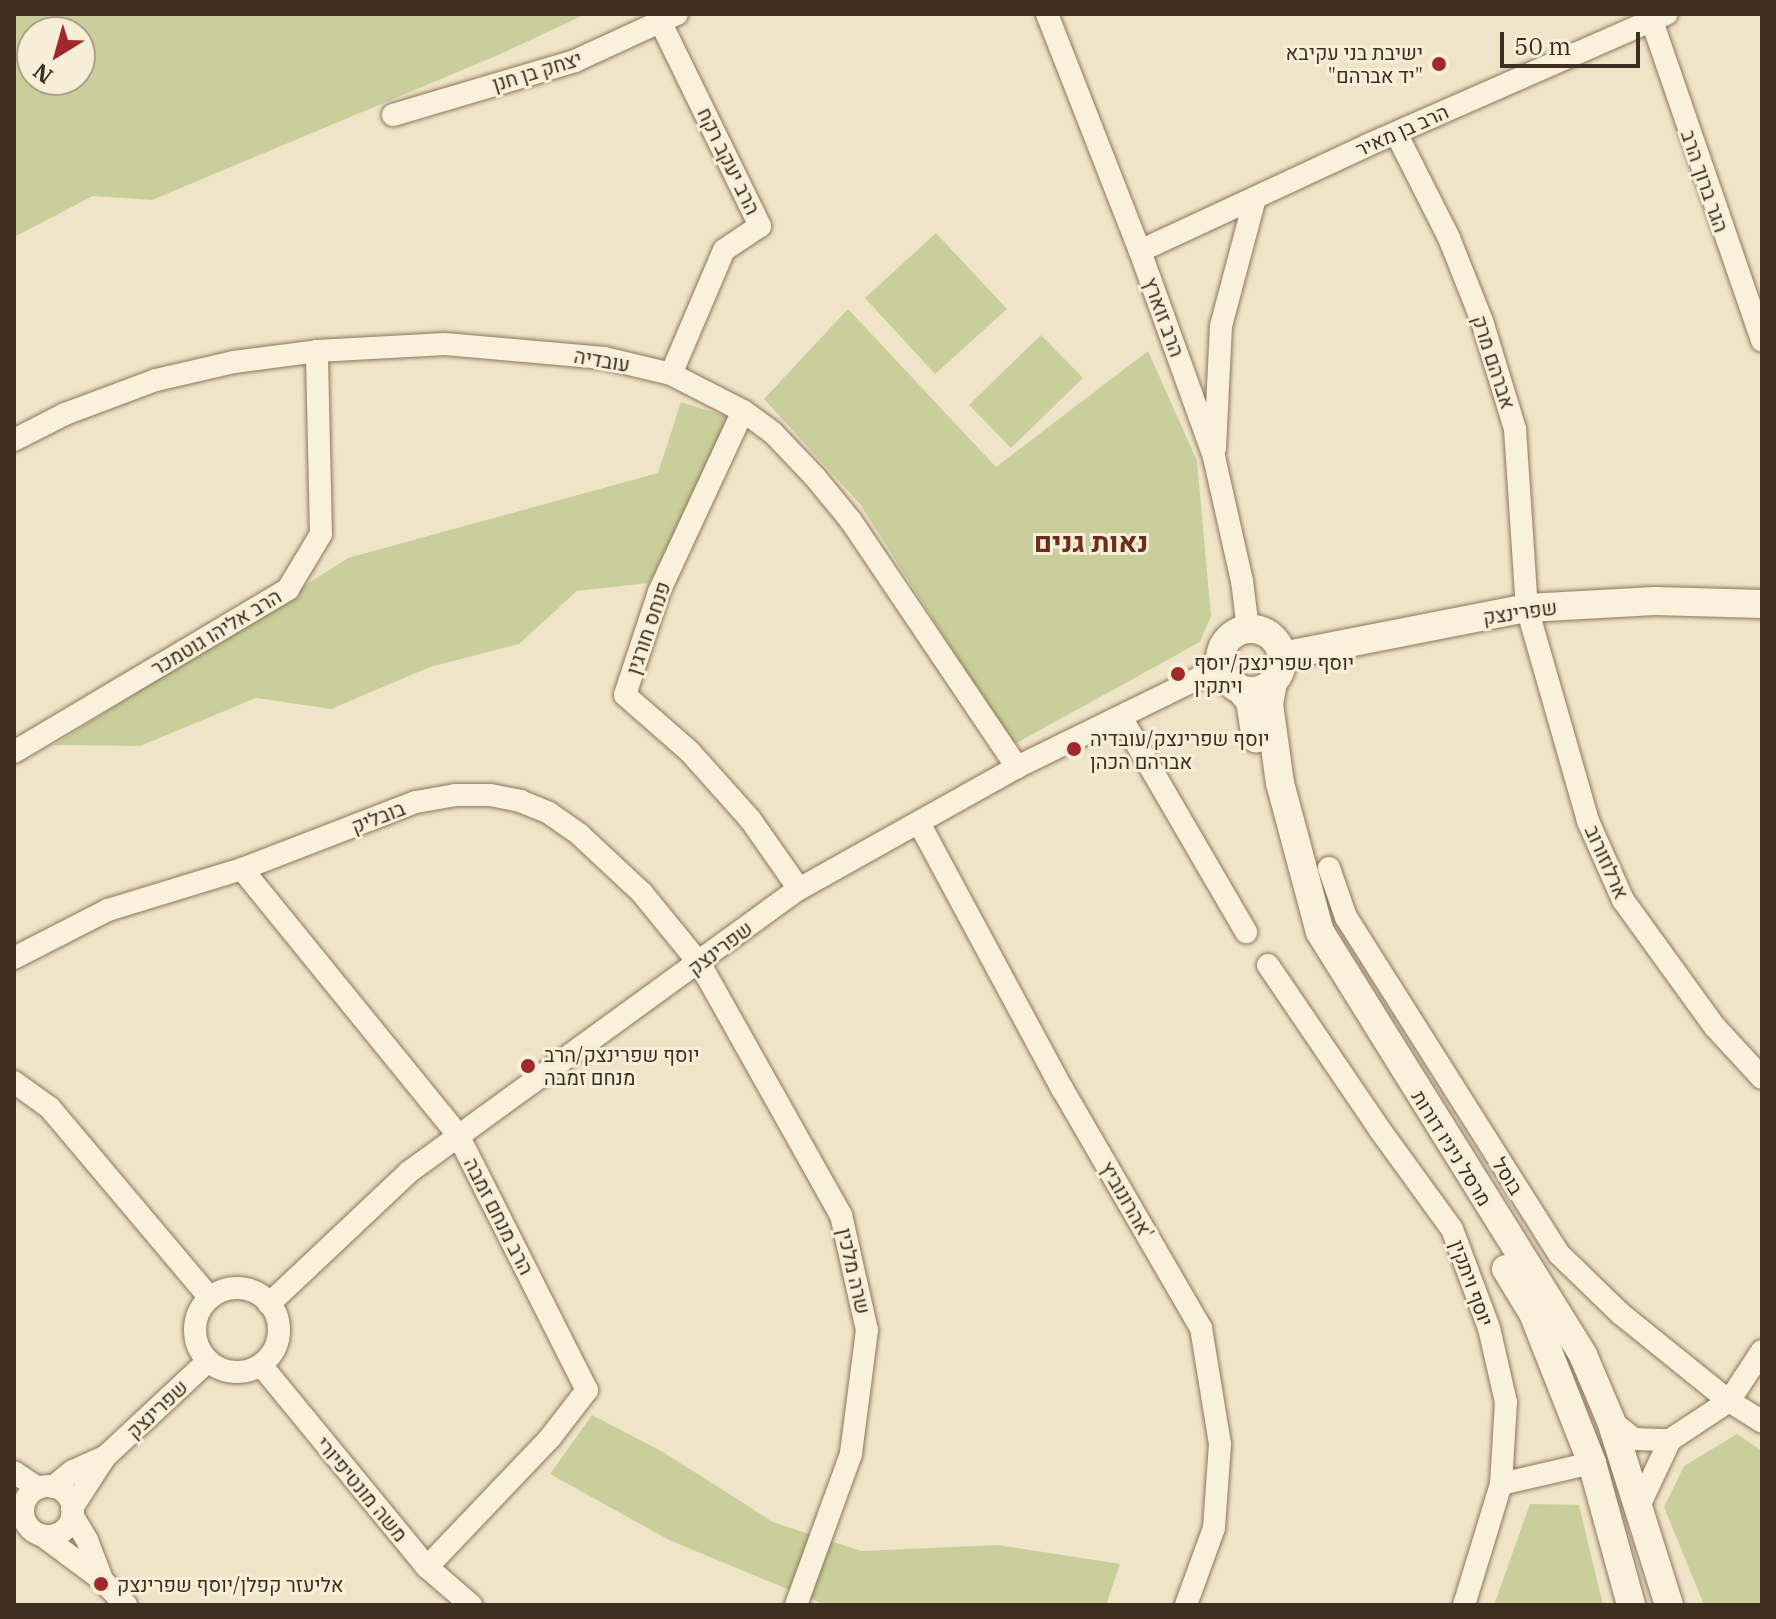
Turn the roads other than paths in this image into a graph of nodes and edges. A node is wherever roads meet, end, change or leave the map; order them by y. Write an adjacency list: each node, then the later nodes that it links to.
1 (1047, 14): 7 (street, הרב זוארץ)
2 (1659, 17): 5 (street, הרב בן מאיר); 8 (street, הגר ברוך הרב)
3 (669, 18): 4 (street, יצחק בן חנן); 10 (street, הרב יעקב רקח)
4 (393, 115)
5 (1396, 133): 6 (street, הרב בן מאיר); 15 (street, אברהם מרק)
6 (1255, 198): 7 (street, הרב בן מאיר); 13 (street)
7 (1140, 251): 13 (street, הרב זוארץ)
8 (1762, 341)
9 (317, 351): 10 (street, עובדיה); 12 (street, עובדיה); 20 (street, הרב אליהו גוטמכר)
10 (671, 374): 11 (street, עובדיה)
11 (743, 411): 21 (street, עובדיה); 25 (street, פנחס חורגין)
12 (14, 440)
13 (1214, 457): 16 (street, הרב זוארץ)
14 (1762, 604): 15 (street, שפרינצק)
15 (1527, 608): 17 (street, שפרינצק); 30 (street, ארלוזורוב)
16 (1248, 629): 17 (street); 18 (street)
17 (1277, 669): 18 (street); 39 (street, מרסל ניניו דורות)
18 (1230, 678): 19 (street, שפרינצק); 43 (street, מרסל ניניו דורות)
19 (1121, 717): 21 (street, שפרינצק); 26 (street)
20 (14, 752)
21 (1017, 767): 22 (street, שפרינצק)
22 (919, 823): 25 (street, שפרינצק); 56 (street, אהרונוביץ')
23 (1329, 868): 38 (street, בוסל)
24 (242, 869): 27 (street, בובליק); 28 (street, בובליק); 32 (street, הרב מנחם זמבה)
25 (799, 889): 28 (street, שפרינצק)
26 (1246, 932)
27 (14, 958)
28 (700, 964): 32 (street, שפרינצק); 55 (street, שרה מלכין)
29 (1268, 965): 45 (street, יוסף ויתקין)
30 (1762, 1078)
31 (14, 1082): 33 (street)
32 (458, 1135): 34 (street, שפרינצק); 51 (street, הרב מנחם זמבה)
33 (210, 1298): 34 (street); 36 (street)
34 (269, 1304): 37 (street)
35 (1762, 1351): 38 (street)
36 (208, 1361): 37 (street); 42 (street, שפרינצק)
37 (261, 1365): 51 (street, משה מונטיפיורי)
38 (1729, 1401): 40 (street, בוסל); 41 (street)
39 (1611, 1421): 41 (street); 48 (street, מרסל ניניו דורות)
40 (1762, 1422)
41 (1670, 1440): 48 (street)
42 (105, 1457): 46 (street, שפרינצק); 49 (street, שפרינצק)
43 (1592, 1463): 45 (street); 58 (street, מרסל ניניו דורות)
44 (14, 1472): 46 (street)
45 (1501, 1484): 57 (street, יוסף ויתקין)
46 (46, 1487): 47 (street); 49 (street)
47 (18, 1506): 50 (street)
48 (1639, 1506): 59 (street, מרסל ניניו דורות)
49 (72, 1512): 50 (street); 52 (street)
50 (43, 1536): 52 (street)
51 (427, 1567): 54 (street, משה מונטיפיורי)
52 (101, 1579): 53 (street)
53 (126, 1605)
54 (471, 1605)
55 (796, 1605)
56 (1186, 1605)
57 (1464, 1605)
58 (1631, 1605)
59 (1669, 1605)

